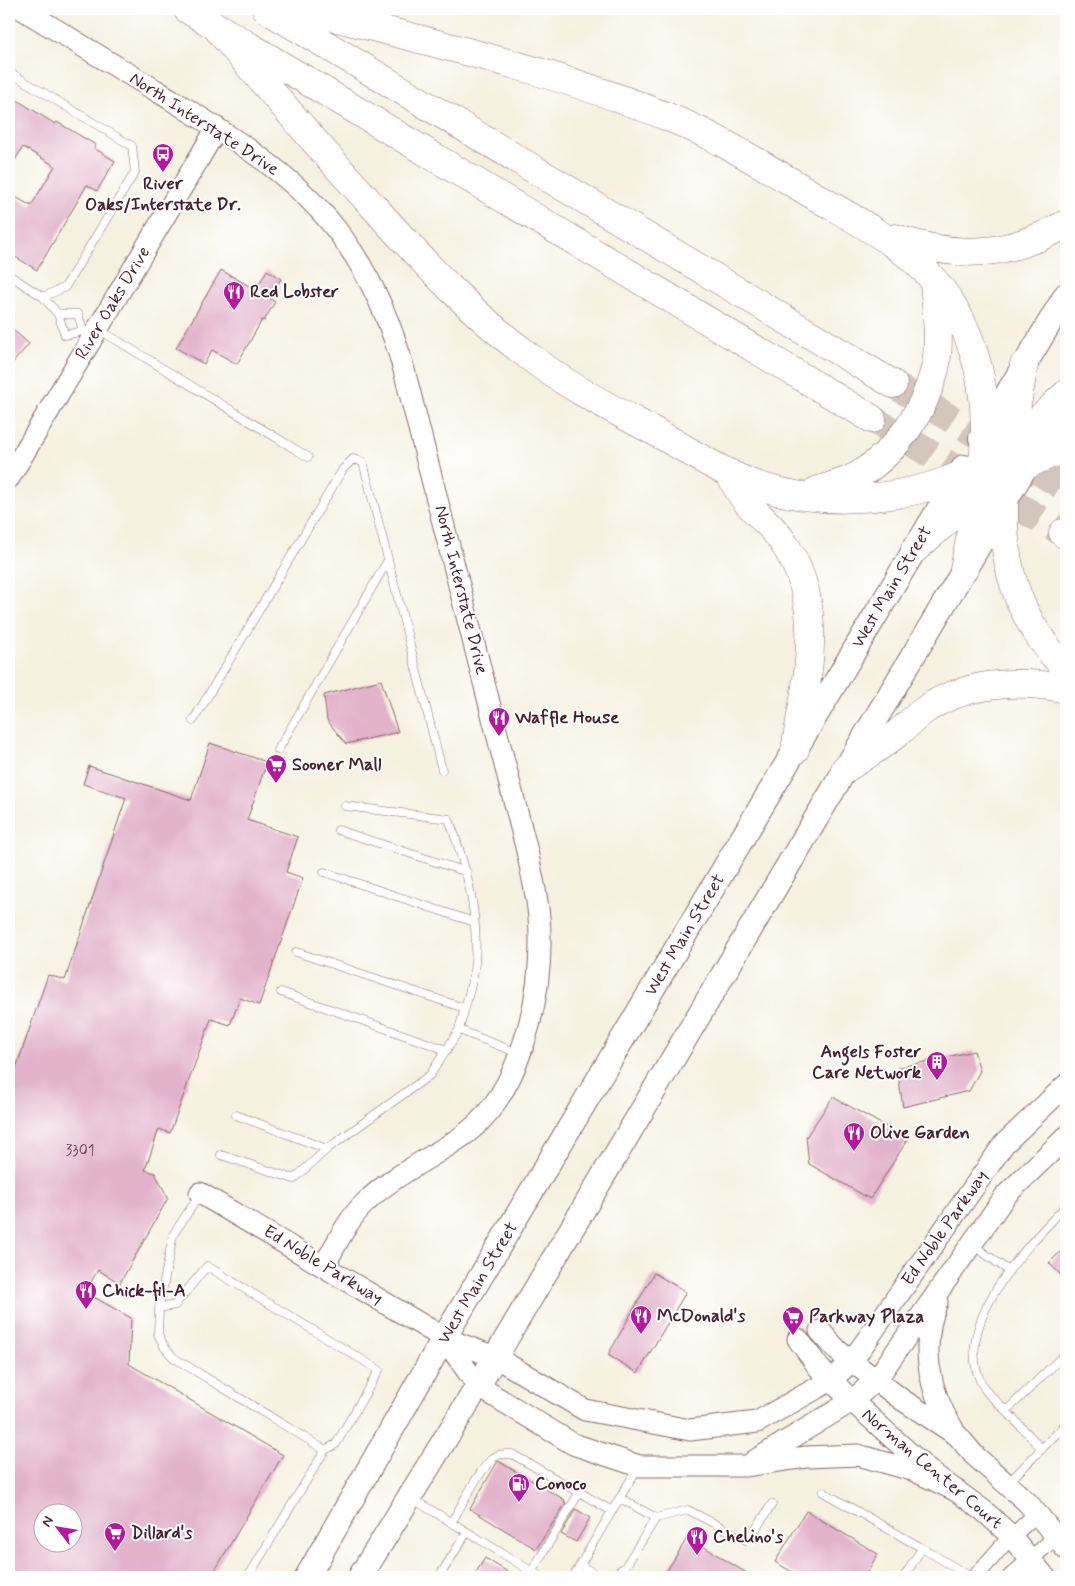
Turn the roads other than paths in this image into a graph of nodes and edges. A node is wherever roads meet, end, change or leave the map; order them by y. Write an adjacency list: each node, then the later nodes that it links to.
1 (22, 9): 7 (main road, North Interstate Drive)
2 (187, 9): 5 (highway)
3 (266, 9): 17 (highway)
4 (302, 9): 9 (highway)
5 (216, 27): 20 (highway); 25 (highway)
6 (9, 72): 13 (lane)
7 (217, 128): 15 (main road, River Oaks Drive); 51 (main road, North Interstate Drive)
8 (1066, 224): 9 (highway)
9 (877, 232): 11 (highway)
10 (9, 275): 13 (lane)
11 (933, 279): 21 (highway); 29 (highway)
12 (1066, 295): 16 (main road, West Main Street)
13 (43, 296): 14 (lane)
14 (58, 314): 15 (lane); 15 (lane)
15 (92, 332): 23 (lane); 27 (main road, River Oaks Drive)
16 (1024, 365): 21 (main road, West Main Street); 24 (highway)
17 (893, 384)
18 (1066, 394): 24 (highway)
19 (1066, 398): 24 (main road)
20 (872, 419)
21 (985, 432): 24 (highway); 26 (main road, West Main Street)
22 (1066, 449): 24 (highway)
23 (308, 457)
24 (1006, 462): 26 (highway); 28 (highway); 30 (highway)
25 (729, 473): 29 (highway); 38 (highway)
26 (960, 474): 29 (highway); 31 (main road, West Main Street)
27 (9, 478)
28 (979, 493): 31 (highway); 33 (highway)
29 (800, 495)
30 (1004, 503): 33 (main road); 34 (highway)
31 (915, 549): 38 (main road, West Main Street)
32 (388, 560): 36 (lane); 37 (lane); 39 (lane)
33 (964, 569): 40 (main road)
34 (1066, 668)
35 (1066, 689): 40 (highway)
36 (193, 721)
37 (278, 750)
38 (796, 750): 65 (main road, West Main Street)
39 (442, 770)
40 (845, 770): 68 (main road)
41 (345, 806): 44 (lane)
42 (338, 830): 44 (lane)
43 (324, 872): 45 (lane)
44 (467, 872): 45 (lane)
45 (474, 922): 48 (lane)
46 (296, 952): 48 (lane)
47 (281, 992): 50 (lane)
48 (464, 1008): 49 (lane)
49 (459, 1030): 50 (lane); 51 (lane)
50 (446, 1050): 55 (lane)
51 (520, 1054): 60 (main road, North Interstate Drive)
52 (1066, 1085): 69 (main road, Ed Noble Parkway)
53 (236, 1115): 55 (lane)
54 (1066, 1137): 59 (main road, Ed Noble Parkway)
55 (327, 1149): 56 (lane)
56 (221, 1155)
57 (200, 1193): 60 (main road, Ed Noble Parkway); 63 (lane)
58 (1066, 1206): 61 (lane)
59 (971, 1244): 61 (lane); 62 (main road, Ed Noble Parkway)
60 (324, 1266): 65 (main road, Ed Noble Parkway)
61 (1009, 1271): 74 (lane)
62 (946, 1280): 71 (main road, Ed Noble Parkway); 76 (main road)
63 (159, 1308): 78 (lane); 78 (lane)
64 (820, 1331): 69 (main road, Norman Center Court)
65 (444, 1338): 68 (main road, Ed Noble Parkway); 72 (main road, Ed Noble Parkway); 100 (main road, West Main Street)
66 (798, 1339): 70 (main road, Norman Center Court)
67 (1066, 1353): 74 (lane)
68 (495, 1357): 70 (main road, Ed Noble Parkway); 72 (main road)
69 (852, 1361): 70 (main road, Ed Noble Parkway); 71 (main road, Norman Center Court)
70 (831, 1380): 73 (main road, Norman Center Court)
71 (876, 1380): 73 (main road, Ed Noble Parkway); 76 (main road, Norman Center Court)
72 (478, 1386): 79 (main road, Ed Noble Parkway); 85 (main road)
73 (852, 1401): 80 (main road, Ed Noble Parkway); 82 (main road, Norman Center Court)
74 (1006, 1411): 77 (lane)
75 (1066, 1424): 77 (lane)
76 (958, 1436): 81 (main road, Norman Center Court)
77 (1042, 1449): 81 (lane)
78 (325, 1450): 99 (lane)
79 (639, 1466): 80 (main road, Ed Noble Parkway); 86 (lane)
80 (745, 1466): 82 (main road)
81 (1008, 1483): 89 (main road, Norman Center Court)
82 (957, 1491): 93 (main road, Norman Center Court)
83 (824, 1492): 95 (lane)
84 (579, 1493): 88 (lane); 91 (lane); 98 (lane)
85 (409, 1496): 91 (lane); 101 (main road)
86 (620, 1498): 88 (lane); 90 (lane)
87 (772, 1504): 90 (lane)
88 (612, 1512): 97 (lane)
89 (1037, 1513): 93 (street); 94 (main road, Norman Center Court)
90 (656, 1518): 106 (lane)
91 (451, 1523): 92 (lane)
92 (467, 1532): 98 (lane); 102 (lane)
93 (1012, 1536): 96 (main road, Norman Center Court); 109 (street)
94 (1062, 1542): 96 (street)
95 (922, 1548): 107 (lane); 108 (lane)
96 (1030, 1559): 110 (street); 111 (main road, Norman Center Court)
97 (580, 1565): 104 (lane); 105 (lane)
98 (532, 1572): 103 (lane)
99 (248, 1577)
100 (307, 1577)
101 (360, 1577)
102 (439, 1577)
103 (541, 1577)
104 (573, 1577)
105 (600, 1577)
106 (611, 1577)
107 (904, 1577)
108 (971, 1577)
109 (975, 1577)
110 (1010, 1577)
111 (1044, 1577)

